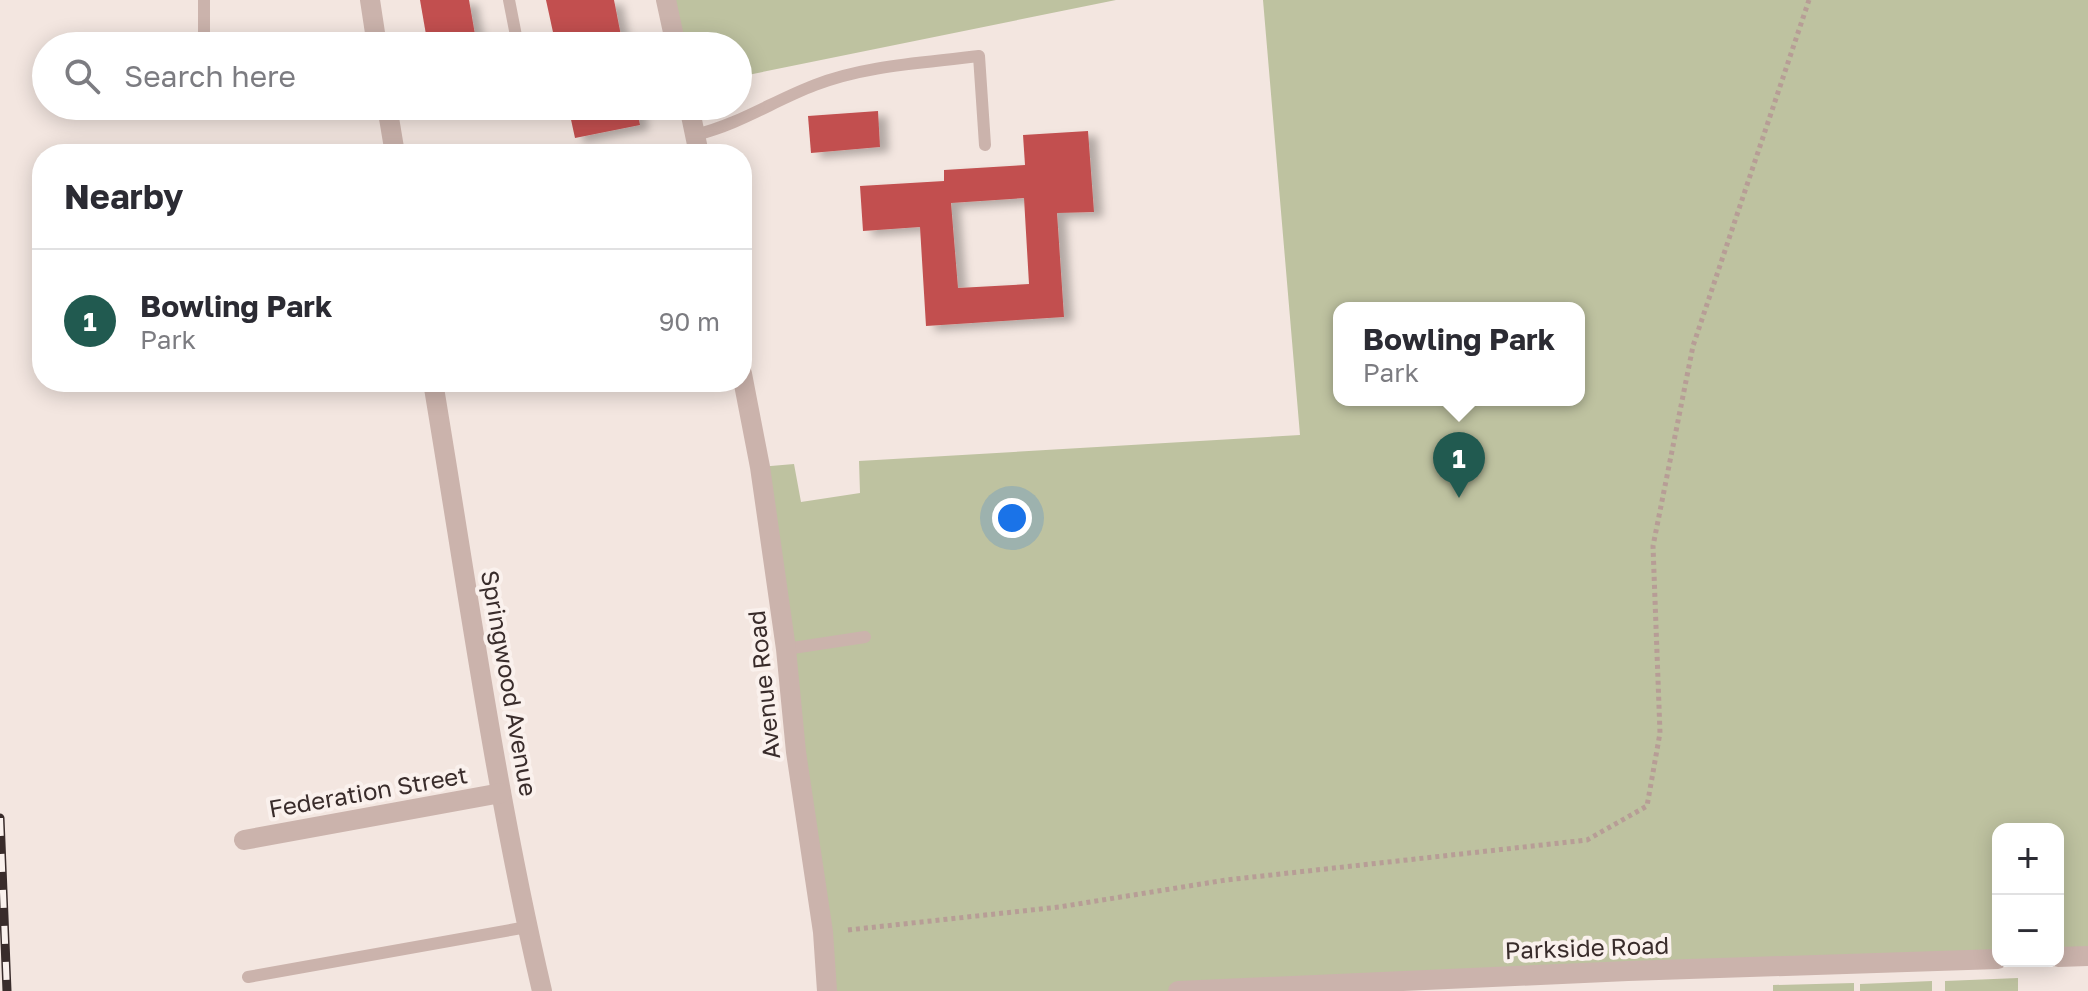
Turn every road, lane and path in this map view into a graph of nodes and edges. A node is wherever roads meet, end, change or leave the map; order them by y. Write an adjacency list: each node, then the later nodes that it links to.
1 (204, 0): 6 (lane)
2 (370, 0): 7 (street)
3 (509, 0): 8 (lane)
4 (666, 0): 9 (street)
5 (1809, 0): 24 (path)
6 (204, 32)
7 (375, 32)
8 (515, 32)
9 (673, 32)
10 (752, 115): 16 (lane)
11 (389, 120): 14 (street)
12 (692, 120): 15 (street)
13 (742, 120): 15 (lane)
14 (393, 144)
15 (697, 144)
16 (985, 145)
17 (435, 392): 21 (street, Springwood Avenue)
18 (745, 392): 20 (street, Avenue Road)
19 (865, 637): 20 (lane)
20 (786, 649): 24 (street, Avenue Road)
21 (501, 793): 22 (street, Federation Street); 23 (street, Springwood Avenue)
22 (244, 840)
23 (527, 927): 28 (lane); 29 (street, Springwood Avenue)
24 (823, 932): 30 (street, Avenue Road)
25 (2088, 956): 26 (street)
26 (2064, 957)
27 (1992, 959): 31 (street, Parkside Road)
28 (248, 977)
29 (542, 991)
30 (827, 991)
31 (1178, 991)

